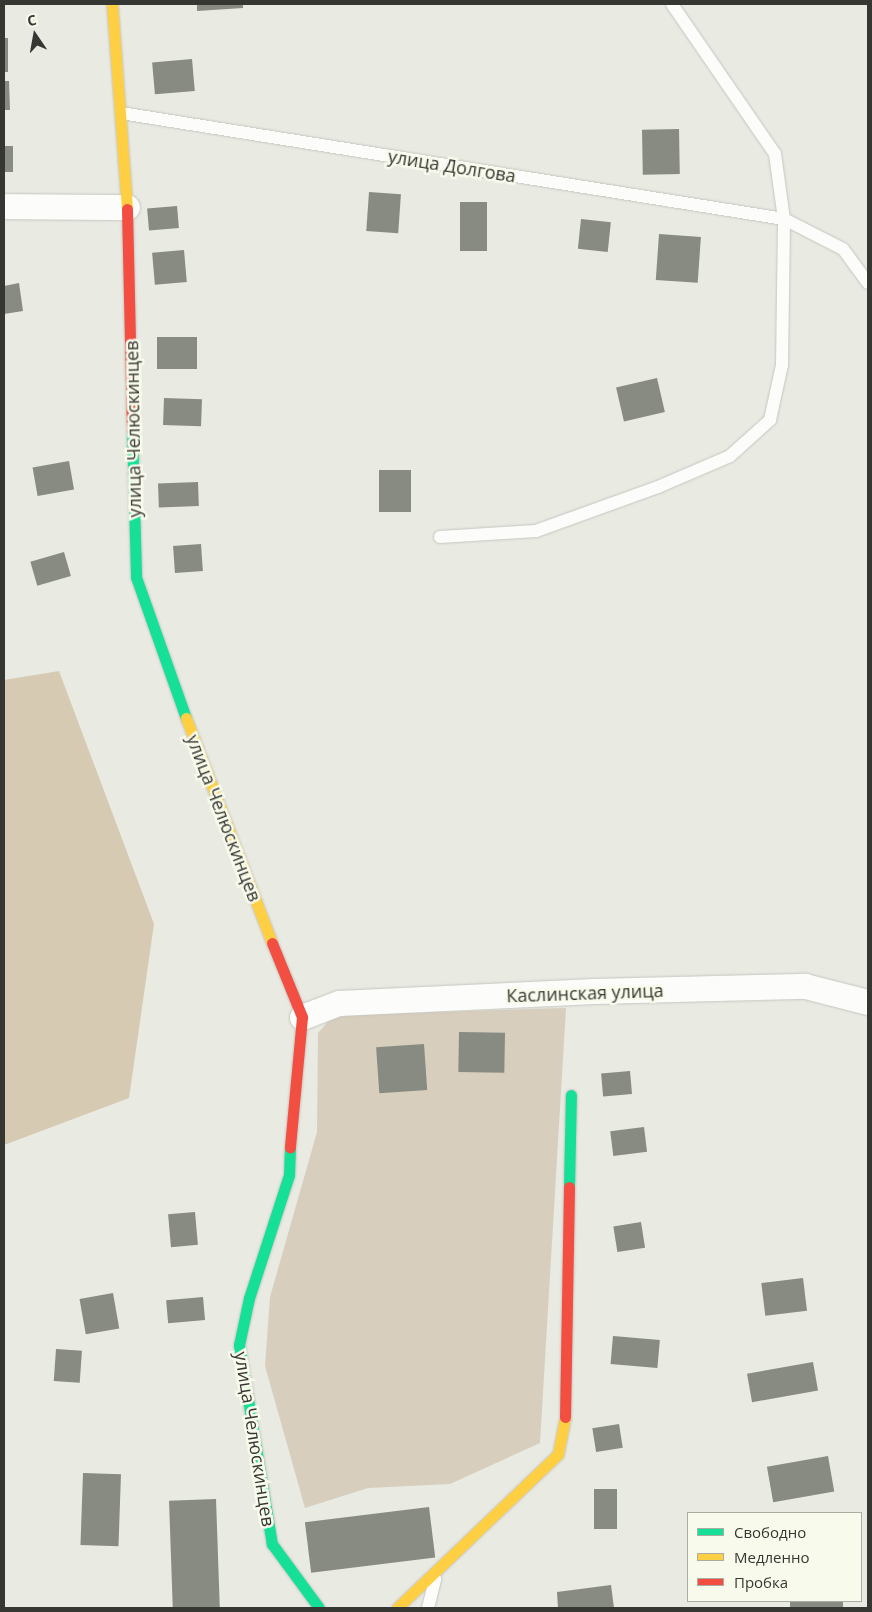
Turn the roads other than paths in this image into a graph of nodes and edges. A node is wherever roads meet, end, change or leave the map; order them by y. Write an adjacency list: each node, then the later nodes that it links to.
1 (112, 4): 3 (street, улица Челюскинцев)
2 (672, 4): 6 (lane)
3 (120, 113): 5 (street, улица Челюскинцев); 6 (lane, улица Долгова)
4 (4, 206): 5 (street)
5 (128, 207): 10 (street, улица Челюскинцев)
6 (784, 219): 7 (lane, улица Долгова); 8 (lane)
7 (868, 283)
8 (440, 537)
9 (868, 1002): 10 (street, Каслинская улица)
10 (302, 1017): 13 (street, улица Челюскинцев)
11 (571, 1096): 12 (street)
12 (437, 1570): 14 (street); 15 (lane)
13 (319, 1608)
14 (397, 1608)
15 (428, 1608)

